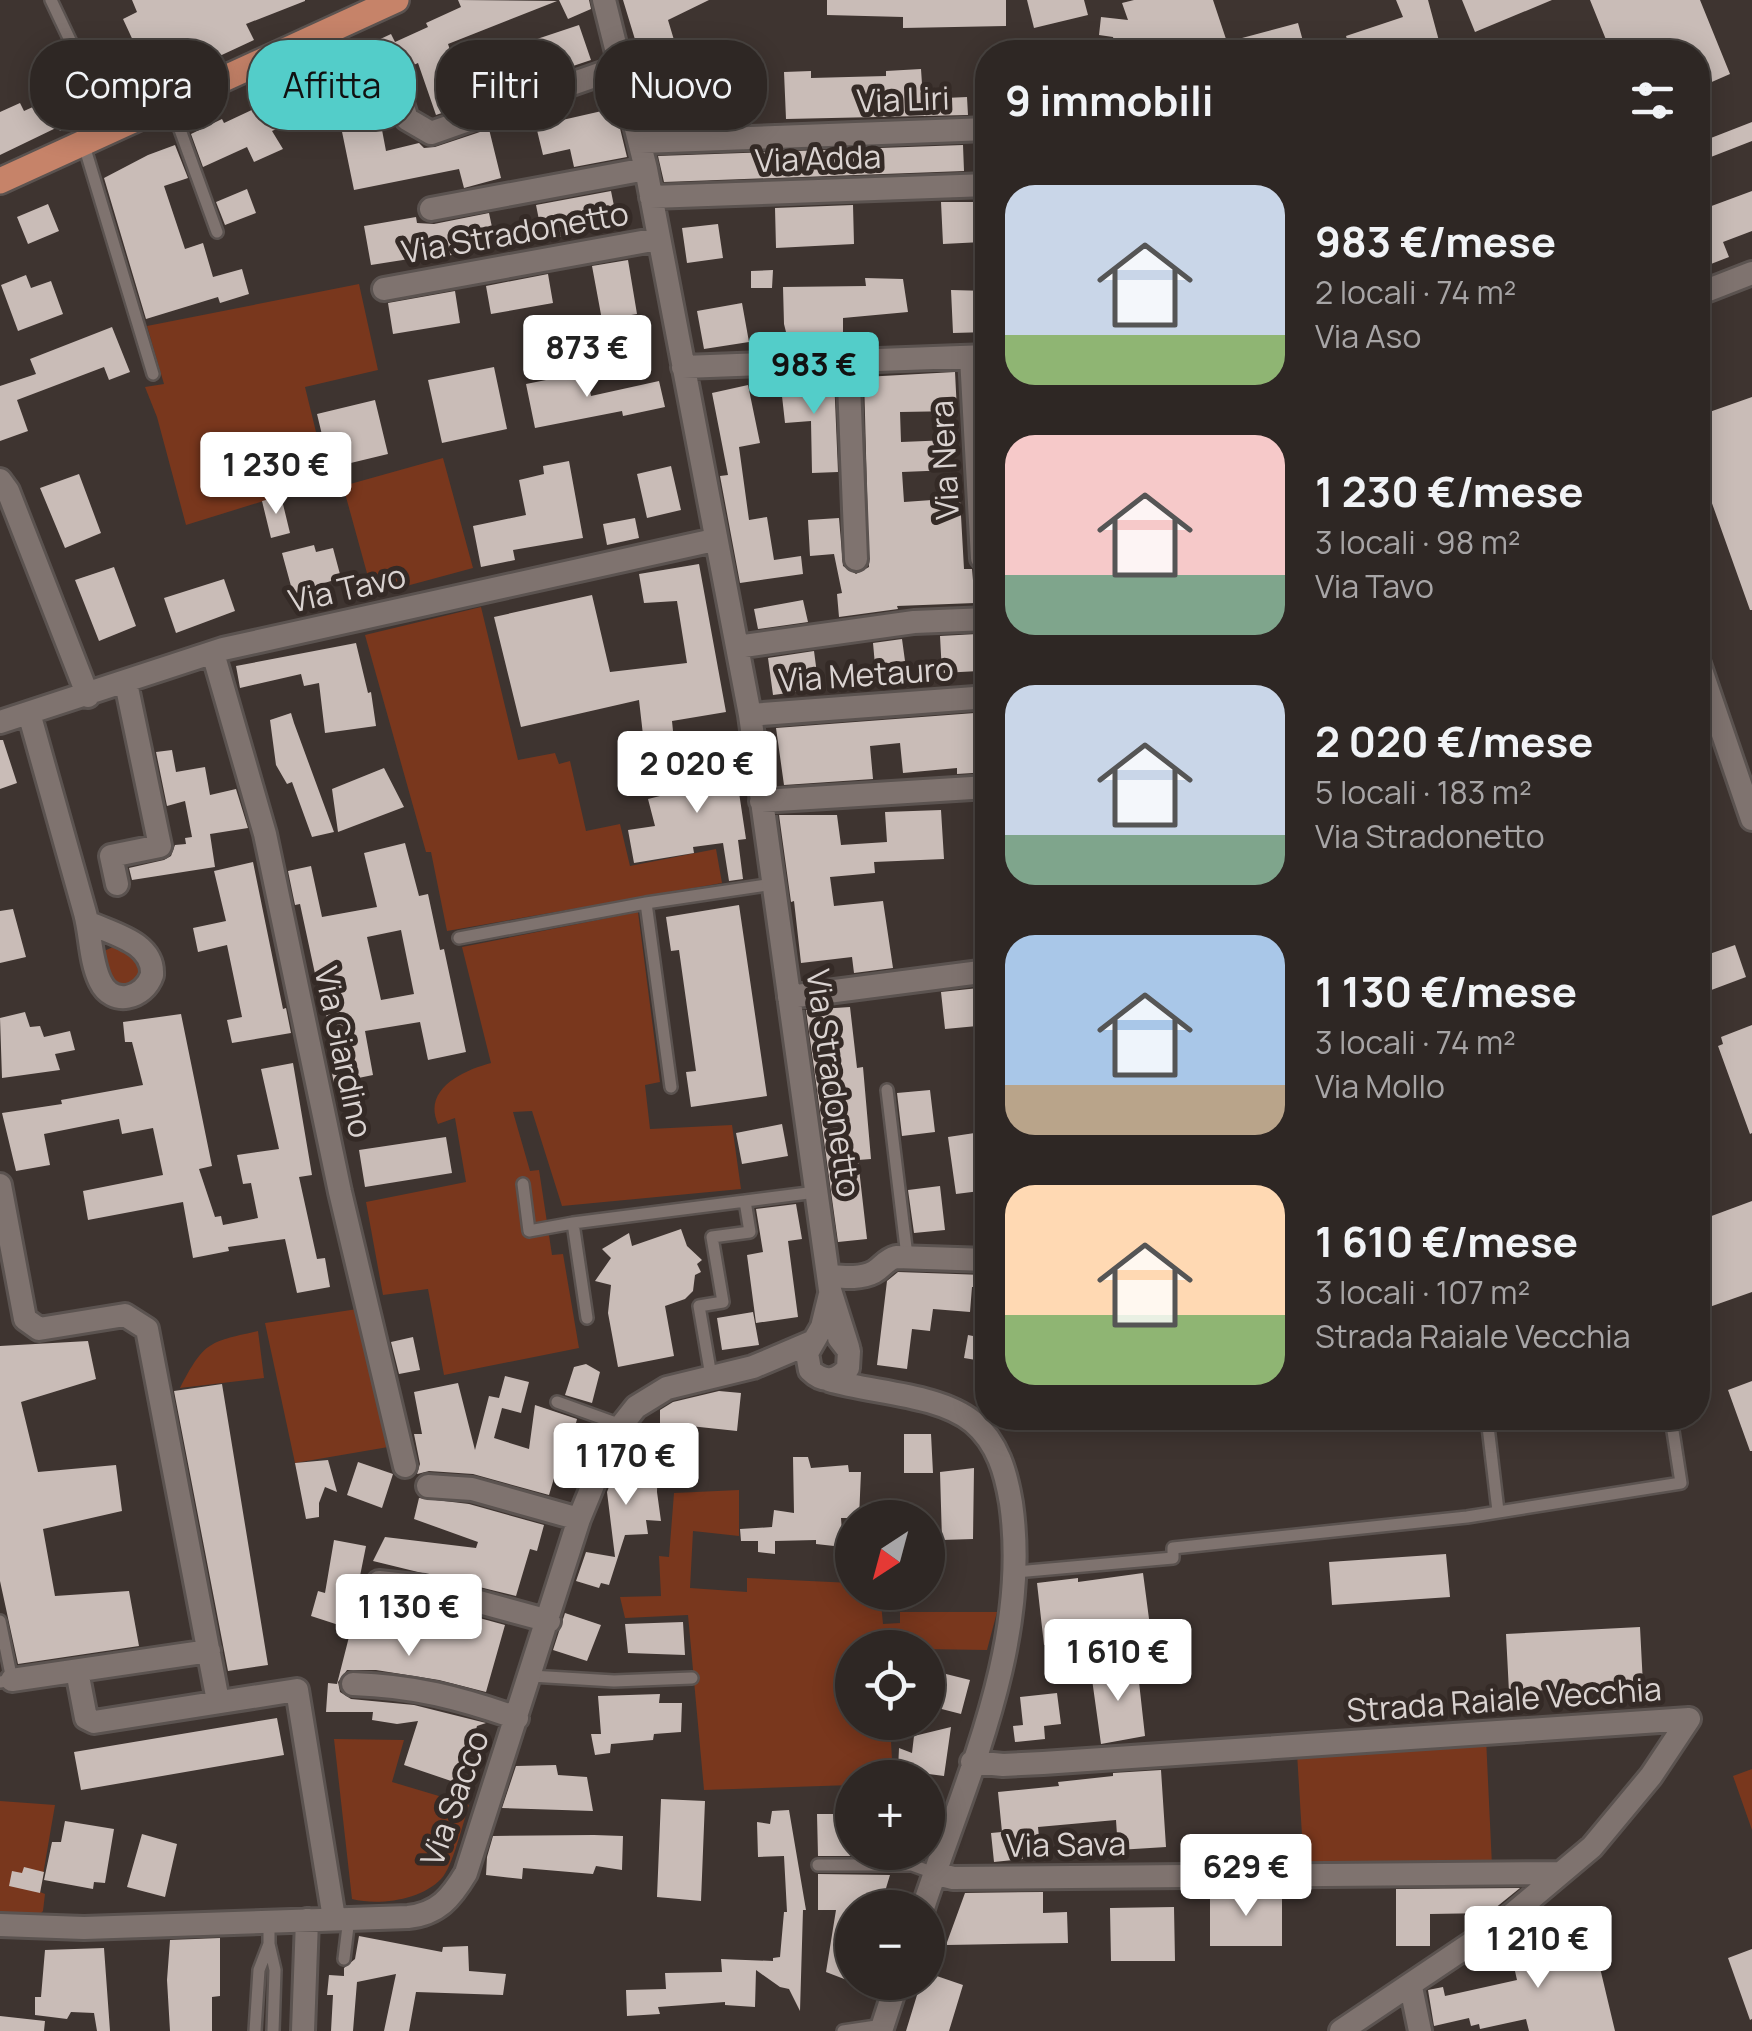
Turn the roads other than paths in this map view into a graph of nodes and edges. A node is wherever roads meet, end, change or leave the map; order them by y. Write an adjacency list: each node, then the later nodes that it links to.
1 (51, 0): 4 (lane)
2 (396, 0): 7 (main road)
3 (604, 0): 5 (street, Via Stradonetto)
4 (70, 40)
5 (615, 40)
6 (595, 75): 8 (street)
7 (228, 76)
8 (416, 124)
9 (975, 129): 14 (street, Via Liri)
10 (110, 130): 13 (main road)
11 (180, 130): 20 (lane)
12 (638, 130): 14 (street, Via Stradonetto)
13 (83, 142): 16 (main road); 28 (lane)
14 (641, 142): 15 (street, Via Stradonetto)
15 (646, 169): 18 (street, Via Stradonetto); 19 (street, Via Stradonetto)
16 (0, 181)
17 (975, 185): 18 (street, Via Adda)
18 (652, 196): 21 (street, Via Stradonetto)
19 (431, 209)
20 (218, 232)
21 (658, 239): 23 (street, Via Stradonetto); 27 (street, Via Stradonetto)
22 (1752, 273): 24 (street)
23 (384, 288)
24 (1710, 289)
25 (975, 357): 26 (street)
26 (848, 359): 27 (street); 31 (street)
27 (682, 367): 30 (street, Via Stradonetto)
28 (153, 374)
29 (0, 480): 36 (street)
30 (714, 540): 33 (street, Via Stradonetto); 34 (street, Via Tavo)
31 (856, 560)
32 (975, 620): 33 (street)
33 (736, 647): 40 (street, Via Stradonetto)
34 (213, 653): 35 (street, Via Tavo); 75 (street, Via Giardino)
35 (126, 683): 36 (street, Via Tavo); 45 (street)
36 (88, 696): 39 (street, Via Tavo)
37 (1710, 696): 44 (street)
38 (975, 698): 40 (street, Via Metauro)
39 (29, 712): 41 (street, Via Tavo); 48 (street)
40 (750, 715): 43 (street, Via Stradonetto)
41 (0, 722)
42 (975, 788): 43 (street)
43 (761, 801): 46 (street, Via Stradonetto)
44 (1752, 819)
45 (117, 884)
46 (773, 884): 47 (lane); 51 (street, Via Stradonetto)
47 (646, 903): 49 (lane); 52 (lane)
48 (87, 922)
49 (459, 938)
50 (975, 972): 51 (street)
51 (789, 997): 56 (street, Via Stradonetto)
52 (671, 1087)
53 (886, 1090): 59 (lane)
54 (523, 1184): 58 (lane)
55 (0, 1186): 83 (street)
56 (816, 1192): 57 (lane); 61 (street, Via Stradonetto)
57 (745, 1201): 58 (lane); 66 (lane)
58 (572, 1223): 62 (lane)
59 (907, 1256): 60 (street); 61 (street)
60 (975, 1259)
61 (829, 1283): 63 (street, Via Stradonetto); 64 (street, Via Stradonetto)
62 (587, 1318)
63 (815, 1340): 64 (street); 65 (street, Via Sacco); 67 (street)
64 (849, 1351): 67 (street); 68 (street)
65 (753, 1367): 66 (street, Via Sacco); 67 (street, Via Sacco)
66 (711, 1376): 70 (street, Via Sacco)
67 (822, 1377): 68 (street)
68 (900, 1395): 71 (street)
69 (557, 1402): 70 (lane)
70 (621, 1425): 78 (street, Via Sacco)
71 (975, 1425)
72 (981, 1430): 79 (street)
73 (1488, 1430): 77 (lane)
74 (1673, 1430): 77 (lane)
75 (405, 1466)
76 (428, 1486): 78 (street)
77 (1498, 1511): 79 (lane)
78 (579, 1520): 81 (street, Via Sacco)
79 (1016, 1572): 91 (street)
80 (380, 1582): 81 (street)
81 (549, 1620): 85 (street, Via Sacco)
82 (0, 1621): 87 (lane)
83 (209, 1651): 84 (street); 89 (street)
84 (77, 1671): 87 (street); 89 (street)
85 (531, 1676): 86 (lane); 90 (street, Via Sacco)
86 (692, 1678)
87 (6, 1681)
88 (352, 1684): 90 (street)
89 (218, 1701): 96 (street)
90 (518, 1718): 96 (street, Via Sacco)
91 (972, 1762): 93 (street); 94 (street, Strada Raiale Vecchia)
92 (818, 1865): 93 (lane)
93 (934, 1873): 94 (street, Via Sava); 95 (street)
94 (1560, 1873): 101 (street, Strada Raiale Vecchia)
95 (929, 1890)
96 (341, 1918): 97 (street, Via Sacco); 100 (lane)
97 (307, 1920): 99 (street, Via Sacco); 106 (street)
98 (0, 1925): 99 (street, Via Sacco)
99 (269, 1932): 104 (lane); 105 (lane)
100 (344, 1960)
101 (1411, 1987): 108 (street, Strada Raiale Vecchia); 109 (street)
102 (891, 2000): 103 (street)
103 (882, 2028): 107 (lane)
104 (255, 2031)
105 (273, 2031)
106 (303, 2031)
107 (842, 2031)
108 (1341, 2031)
109 (1420, 2031)

